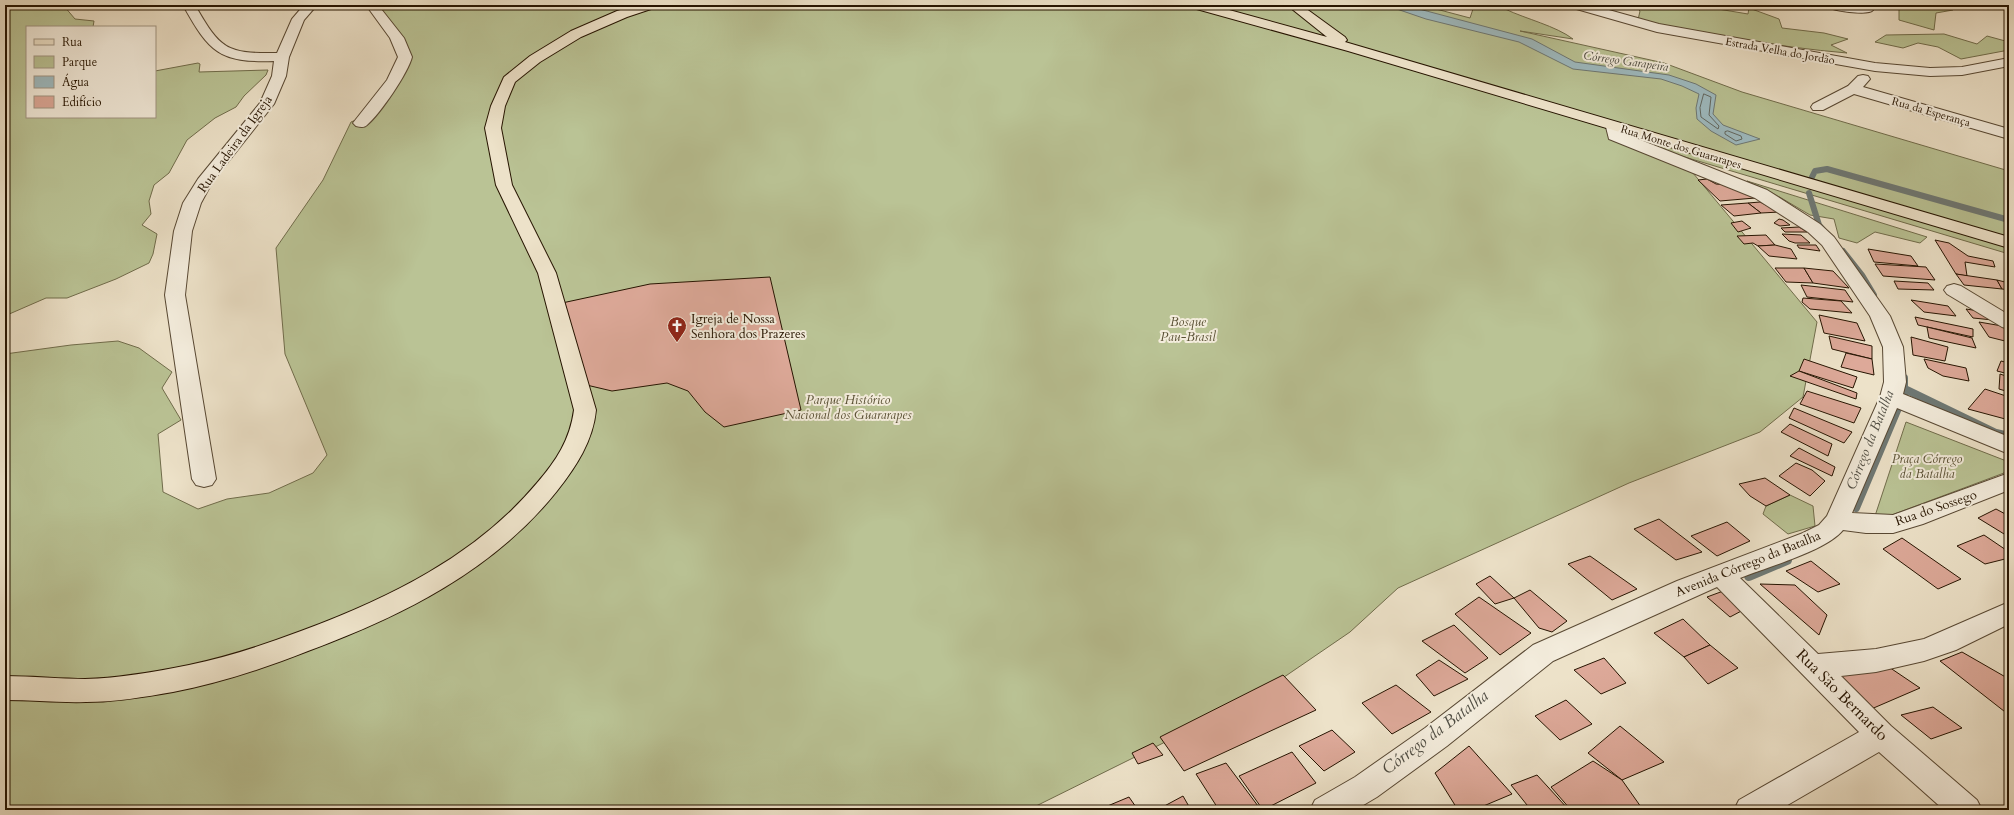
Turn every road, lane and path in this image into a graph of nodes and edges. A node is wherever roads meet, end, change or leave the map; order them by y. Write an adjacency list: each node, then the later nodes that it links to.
1 (189, 5): 11 (street)
2 (311, 5): 11 (street, Rua Ladeira da Igreja)
3 (372, 5): 18 (street)
4 (650, 5): 32 (main road)
5 (1197, 5): 10 (main road, Rua Monte dos Guararapes)
6 (1292, 5): 10 (main road)
7 (1577, 5): 13 (street, Estrada Velha do Jordão)
8 (1832, 5): 9 (street)
9 (1867, 10)
10 (1353, 48): 19 (main road, Rua Monte dos Guararapes)
11 (282, 57): 26 (street, Rua Ladeira da Igreja)
12 (2009, 62): 14 (street, Estrada Velha do Jordão)
13 (1875, 67): 14 (street, Estrada Velha do Jordão); 16 (street)
14 (1986, 67): 15 (street)
15 (2009, 72)
16 (1853, 89): 17 (street); 20 (street, Rua da Esperança)
17 (1818, 107)
18 (361, 123)
19 (1614, 127): 21 (main road, Rua Monte dos Guararapes); 24 (street, Avenida Córrego da Batalha)
20 (2009, 134)
21 (2009, 243)
22 (1954, 290): 23 (street)
23 (2009, 323)
24 (1891, 397): 25 (street); 28 (street, Avenida Córrego da Batalha)
25 (2009, 446)
26 (204, 479)
27 (2009, 481): 28 (street, Rua do Sossego)
28 (1837, 520): 29 (street, Avenida Córrego da Batalha)
29 (1722, 576): 31 (street, Rua São Bernardo); 34 (street, Avenida Córrego da Batalha)
30 (2009, 612): 31 (street)
31 (1814, 666): 33 (street, Rua São Bernardo)
32 (5, 688)
33 (1881, 735): 35 (street); 36 (street, Rua São Bernardo)
34 (1326, 810)
35 (1750, 810)
36 (1966, 810)

